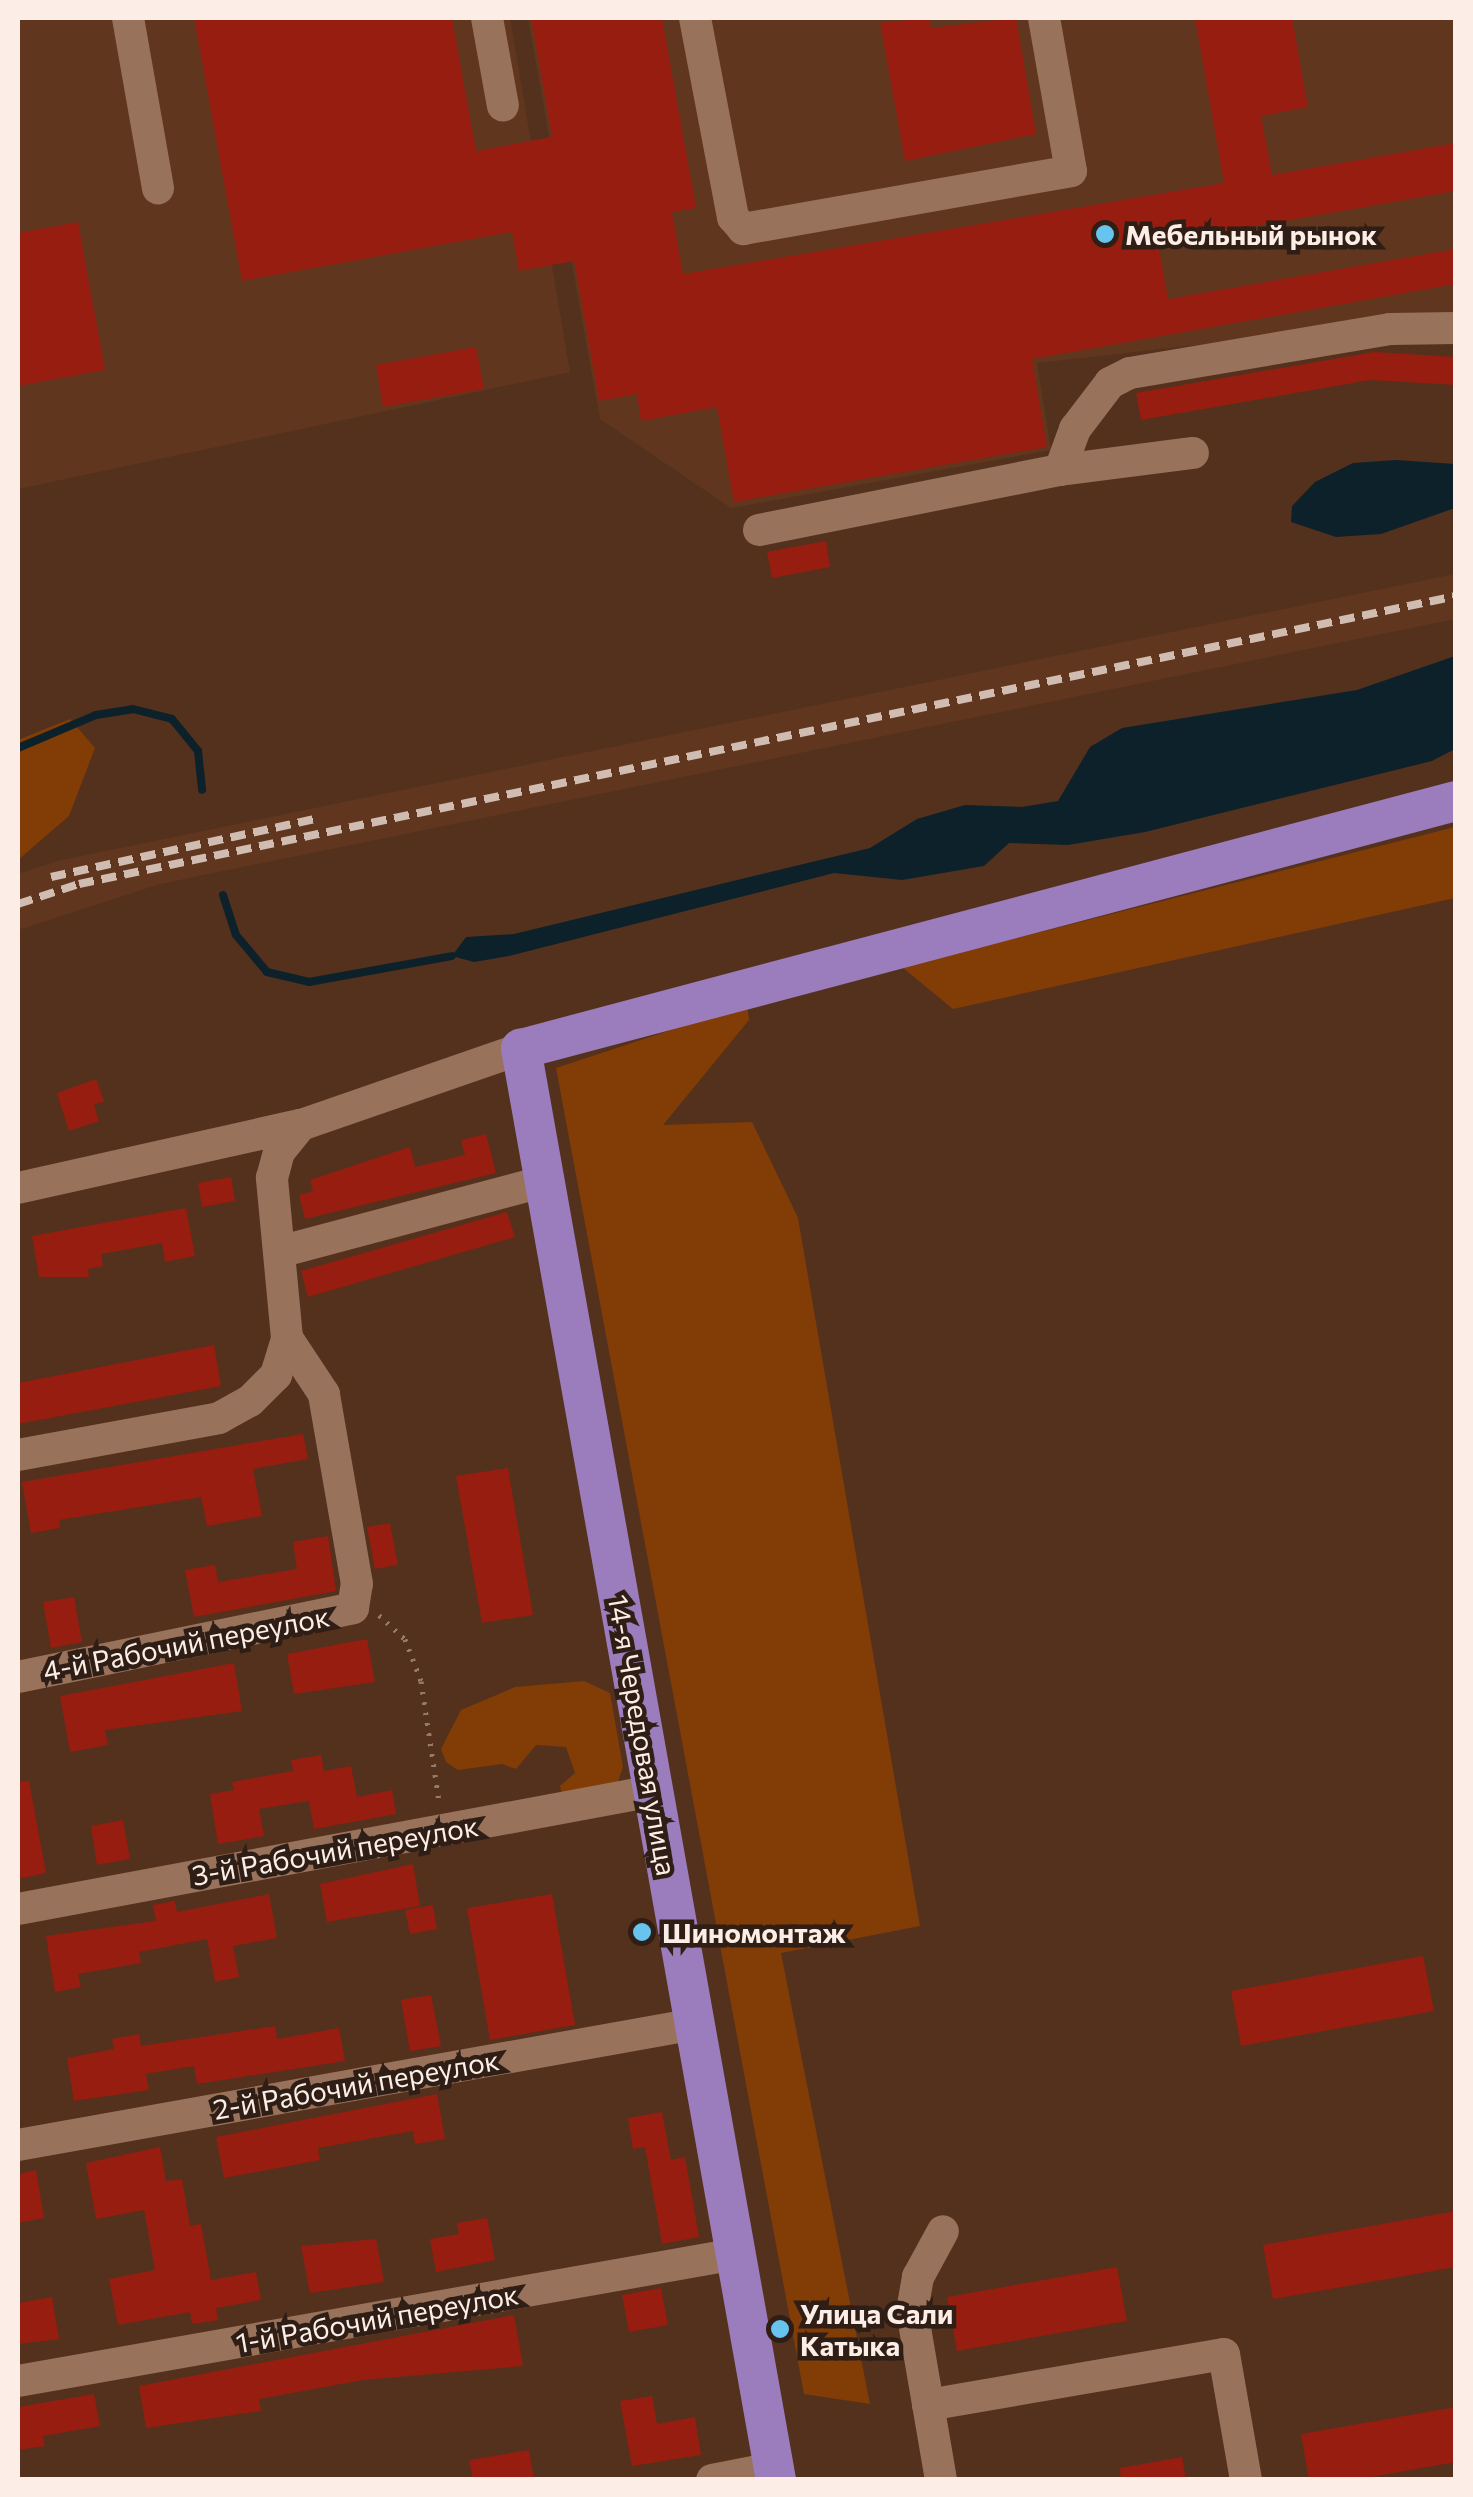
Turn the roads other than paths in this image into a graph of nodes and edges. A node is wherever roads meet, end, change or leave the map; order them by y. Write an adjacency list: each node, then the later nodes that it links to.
1 (128, 18): 6 (street)
2 (487, 18): 5 (street)
3 (695, 18): 4 (street)
4 (1044, 18)
5 (503, 106)
6 (158, 188)
7 (1456, 328): 9 (street)
8 (1193, 452): 9 (street)
9 (1060, 470): 10 (street)
10 (759, 530)
11 (1456, 801): 12 (main road)
12 (521, 1049): 13 (street); 14 (main road, 14-я Чередовая улица)
13 (301, 1125): 15 (street); 16 (street)
14 (544, 1181): 16 (street); 20 (main road, 14-я Чередовая улица)
15 (18, 1188)
16 (279, 1252): 17 (street)
17 (288, 1338): 18 (street); 19 (street, 4-й Рабочий переулок)
18 (18, 1454)
19 (18, 1676)
20 (653, 1791): 21 (street, 3-й Рабочий переулок); 22 (main road, 14-я Чередовая улица)
21 (18, 1909)
22 (695, 2024): 23 (street, 2-й Рабочий переулок); 25 (main road, 14-я Чередовая улица)
23 (18, 2145)
24 (943, 2231): 27 (street)
25 (736, 2254): 26 (street, 1-й Рабочий переулок); 28 (main road, 14-я Чередовая улица)
26 (18, 2382)
27 (928, 2405): 30 (street); 31 (street)
28 (775, 2474): 29 (street)
29 (712, 2480)
30 (941, 2480)
31 (1246, 2480)

